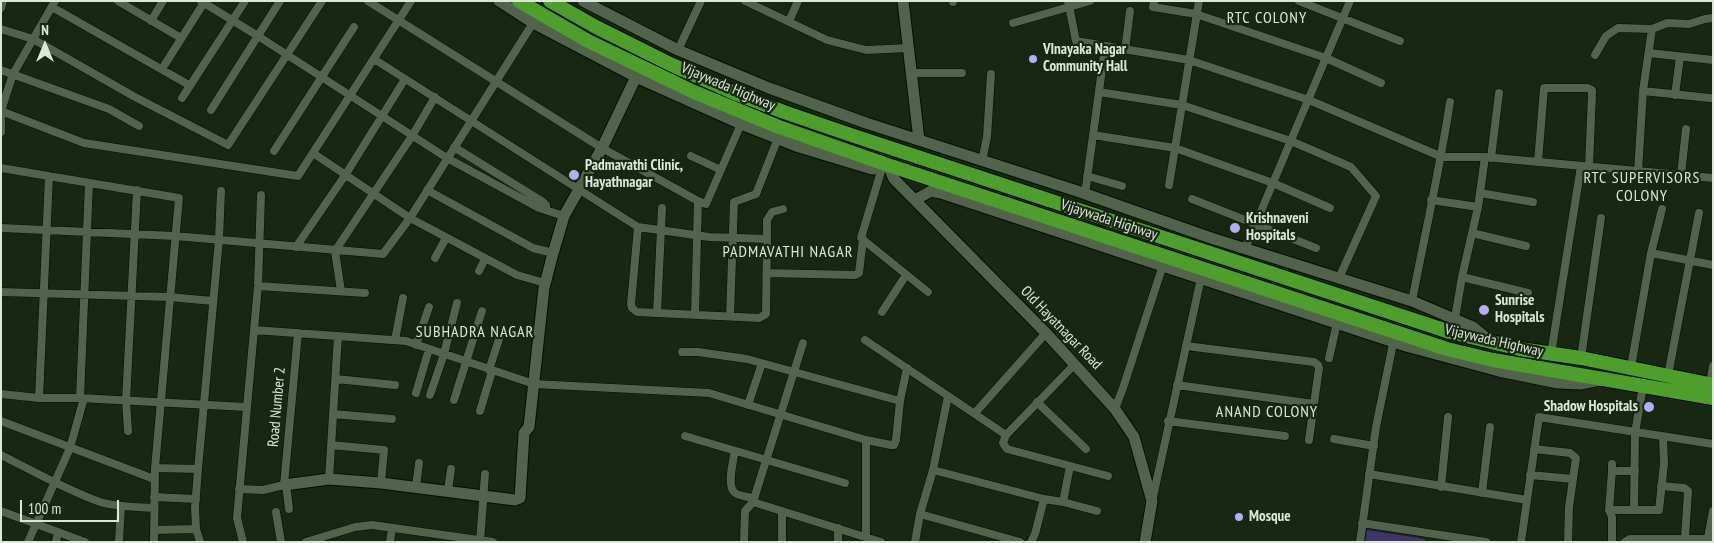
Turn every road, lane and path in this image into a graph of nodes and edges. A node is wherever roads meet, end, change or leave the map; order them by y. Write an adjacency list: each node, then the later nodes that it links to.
1 (3, 1): 25 (street)
2 (118, 1): 31 (street)
3 (164, 1): 31 (street)
4 (245, 1): 30 (street)
5 (280, 1): 39 (street)
6 (322, 1): 48 (street)
7 (368, 1): 32 (street)
8 (411, 1): 32 (street)
9 (499, 1): 34 (street)
10 (520, 1): 104 (highway, Vijaywada Highway)
11 (550, 1): 207 (highway, Vijaywada Highway)
12 (583, 1): 45 (street)
13 (701, 1): 45 (street)
14 (798, 1): 33 (street)
15 (903, 1): 44 (street)
16 (1090, 1): 24 (street)
17 (1154, 1): 27 (street)
18 (1199, 1): 27 (street)
19 (1299, 1): 29 (street)
20 (1350, 1): 29 (street)
21 (203, 2): 30 (street); 40 (street)
22 (749, 2): 33 (street)
23 (53, 3): 41 (street); 55 (street)
24 (1069, 5): 35 (street); 43 (street)
25 (1, 8)
26 (1130, 11): 46 (street)
27 (1196, 14): 51 (street); 53 (street)
28 (1713, 18): 38 (street)
29 (1343, 19): 42 (street); 51 (street)
30 (232, 20): 39 (street); 66 (street)
31 (151, 21): 40 (street)
32 (398, 21): 52 (street); 64 (street)
33 (789, 22): 44 (street)
34 (533, 23): 62 (street); 64 (street)
35 (1013, 23)
36 (354, 28): 61 (street)
37 (1, 29): 41 (street)
38 (1652, 29): 47 (street); 49 (street)
39 (258, 36): 48 (street); 78 (street)
40 (181, 38): 55 (street)
41 (33, 39): 48 (street); 58 (street)
42 (1400, 41)
43 (1105, 47): 46 (street); 68 (street)
44 (908, 48): 59 (street)
45 (678, 50): 90 (street)
46 (1124, 50): 53 (street)
47 (1648, 53): 50 (street); 67 (street)
48 (287, 55): 61 (street)
49 (1596, 55)
50 (1680, 57): 54 (street); 70 (street)
51 (1326, 58): 65 (street); 75 (street)
52 (374, 59): 63 (street); 71 (street)
53 (1189, 60): 75 (street); 77 (street)
54 (1713, 60)
55 (162, 69): 66 (street)
56 (1, 70): 58 (street)
57 (962, 73): 59 (street)
58 (13, 74): 79 (street); 84 (street)
59 (910, 74): 90 (street)
60 (991, 74): 101 (street)
61 (321, 77): 71 (street); 95 (street)
62 (636, 78): 83 (street); 93 (street)
63 (405, 79): 72 (street); 80 (street)
64 (496, 82): 81 (street); 93 (street)
65 (1381, 83)
66 (189, 86): 73 (street)
67 (1643, 91): 70 (street); 107 (street)
68 (1099, 92): 77 (street); 87 (street)
69 (1499, 93): 100 (street)
70 (1676, 94): 74 (street)
71 (349, 95): 80 (street); 96 (street)
72 (434, 97): 81 (street); 88 (street)
73 (182, 98)
74 (1710, 98)
75 (1309, 100): 91 (street); 98 (street)
76 (1450, 102): 98 (street)
77 (1182, 105): 91 (street); 94 (street)
78 (211, 110)
79 (1, 111): 82 (street); 96 (street)
80 (382, 116): 88 (street); 108 (street)
81 (471, 120): 92 (street); 117 (street)
82 (2, 122): 86 (street)
83 (741, 124): 89 (street); 106 (street)
84 (139, 126)
85 (1686, 130): 109 (street)
86 (1, 132)
87 (1093, 135): 94 (street); 111 (street)
88 (412, 136): 99 (street); 121 (street)
89 (778, 138): 104 (street); 151 (street)
90 (919, 140): 101 (street)
91 (1291, 141): 114 (street); 174 (street)
92 (454, 147): 99 (street); 134 (street)
93 (602, 148): 117 (street); 128 (street)
94 (1175, 148): 114 (street); 115 (street)
95 (274, 151)
96 (313, 153): 108 (street)
97 (691, 156): 106 (street)
98 (1442, 157): 100 (street); 127 (street)
99 (447, 158): 119 (street); 134 (street)
100 (1488, 158): 102 (street); 122 (street)
101 (982, 161): 124 (street)
102 (1538, 162): 103 (street); 103 (street)
103 (1585, 166): 107 (street); 213 (street)
104 (885, 167): 125 (street, Old Hayatnagar Road); 150 (highway, Vijaywada Highway); 155 (street)
105 (1, 168): 110 (street)
106 (721, 170): 128 (street)
107 (1638, 170): 109 (street)
108 (346, 174): 121 (street); 158 (street)
109 (1680, 175): 112 (street)
110 (48, 176): 113 (street); 143 (street)
111 (1087, 176): 116 (street); 124 (street)
112 (1713, 178)
113 (89, 183): 118 (street); 145 (street)
114 (1274, 183): 132 (street); 140 (street)
115 (1169, 185)
116 (1122, 186)
117 (579, 189): 137 (street); 141 (street)
118 (137, 190): 147 (street); 149 (street)
119 (427, 190): 138 (street); 162 (street)
120 (221, 191): 153 (street)
121 (374, 192): 138 (street); 161 (street)
122 (1480, 193): 129 (street); 130 (street)
123 (261, 194): 156 (street)
124 (1085, 194): 160 (street)
125 (915, 200): 150 (street); 200 (street, Old Hayatnagar Road)
126 (1192, 200): 140 (street)
127 (1431, 200): 130 (street); 187 (street)
128 (698, 201): 148 (street)
129 (1533, 202)
130 (1478, 207): 146 (street)
131 (662, 208): 144 (street)
132 (1330, 208)
133 (1662, 208): 163 (street)
134 (546, 209): 137 (street)
135 (783, 209): 154 (street)
136 (1699, 213): 166 (street)
137 (564, 216): 162 (street)
138 (410, 218): 152 (street); 161 (street)
139 (1601, 218): 216 (street)
140 (1256, 225): 159 (street); 160 (street)
141 (638, 226): 144 (street); 192 (street)
142 (1, 228): 143 (street)
143 (47, 230): 145 (street); 179 (street)
144 (661, 230): 148 (street); 192 (street)
145 (88, 232): 147 (street); 183 (street)
146 (1472, 233): 157 (street); 172 (street)
147 (136, 234): 149 (street); 184 (street)
148 (697, 235): 151 (street); 194 (street)
149 (175, 236): 153 (street); 185 (street)
150 (1090, 236): 167 (street); 203 (highway, Vijaywada Highway)
151 (732, 237): 154 (street); 195 (street)
152 (446, 238): 164 (street); 165 (street)
153 (219, 239): 156 (street); 188 (street)
154 (766, 239): 170 (street)
155 (863, 239): 170 (street); 171 (street)
156 (260, 243): 158 (street); 176 (street)
157 (1526, 246)
158 (296, 247): 161 (street)
159 (1316, 248)
160 (1245, 249): 174 (street)
161 (335, 251): 177 (street)
162 (553, 253): 175 (street)
163 (1651, 253): 166 (street); 222 (street)
164 (435, 258)
165 (485, 259): 169 (street); 175 (street)
166 (1690, 261): 168 (street); 226 (street)
167 (1163, 265): 173 (street); 249 (street)
168 (1713, 265)
169 (479, 271)
170 (766, 273): 195 (street)
171 (906, 275): 180 (street); 193 (street)
172 (1462, 277): 182 (street); 196 (street)
173 (1201, 278): 197 (street); 209 (street)
174 (1339, 278): 187 (street)
175 (545, 282): 229 (street)
176 (258, 286): 177 (street); 198 (street)
177 (341, 291): 181 (street)
178 (1, 292): 179 (street)
179 (44, 292): 183 (street); 238 (street)
180 (928, 292)
181 (365, 293)
182 (1528, 293)
183 (85, 295): 184 (street); 239 (street)
184 (131, 297): 185 (street); 241 (street)
185 (169, 297): 188 (street); 243 (street)
186 (403, 298): 204 (street)
187 (1412, 300): 196 (street)
188 (213, 301): 245 (street)
189 (457, 304): 212 (street)
190 (429, 307): 208 (street)
191 (482, 311): 217 (street)
192 (657, 312): 194 (street)
193 (882, 312)
194 (695, 314): 195 (street)
195 (730, 316)
196 (1455, 318): 207 (street)
197 (1337, 323): 203 (street); 215 (street)
198 (254, 330): 199 (street); 248 (street)
199 (298, 333): 201 (street); 294 (street, Road Number 2)
200 (1046, 333): 219 (street, Old Hayatnagar Road); 251 (street)
201 (338, 336): 204 (street); 227 (street)
202 (500, 336): 223 (street)
203 (1394, 337): 225 (highway, Vijaywada Highway); 228 (street); 270 (street)
204 (395, 340): 208 (street)
205 (865, 340): 221 (street)
206 (803, 343): 224 (street)
207 (1494, 344): 213 (highway, Vijaywada Highway)
208 (416, 345): 210 (street)
209 (1186, 346): 231 (street); 246 (street)
210 (429, 349): 212 (street); 235 (street)
211 (682, 352): 218 (street)
212 (444, 354): 217 (street); 236 (street)
213 (1551, 354): 214 (highway, Vijaywada Highway)
214 (1566, 356): 216 (highway, Vijaywada Highway); 225 (highway)
215 (1329, 358)
216 (1581, 358): 222 (highway, Vijaywada Highway)
217 (465, 362): 223 (street); 240 (street)
218 (762, 363): 224 (street); 247 (street)
219 (1075, 364): 244 (street); 249 (street, Old Hayatnagar Road)
220 (1713, 366): 233 (street)
221 (907, 368): 237 (street); 242 (street)
222 (1631, 368): 226 (highway, Vijaywada Highway)
223 (491, 370): 229 (street); 250 (street)
224 (793, 371): 242 (street); 253 (street)
225 (1564, 373): 228 (highway, Vijaywada Highway)
226 (1668, 375): 233 (highway, Vijaywada Highway)
227 (336, 380): 230 (street); 252 (street)
228 (1604, 380): 232 (highway, Vijaywada Highway)
229 (534, 384): 247 (street); 301 (street)
230 (395, 385)
231 (1177, 385): 246 (street); 257 (street)
232 (1643, 386): 233 (highway, Vijaywada Highway); 260 (street)
233 (1712, 389)
234 (1, 394): 238 (street)
235 (416, 394)
236 (430, 394)
237 (948, 396): 251 (street); 282 (street)
238 (38, 398): 239 (street)
239 (82, 398): 241 (street); 271 (street)
240 (454, 400)
241 (126, 401): 243 (street); 259 (street)
242 (900, 401): 266 (street)
243 (159, 402): 245 (street); 279 (street)
244 (1036, 402): 261 (street); 272 (street)
245 (204, 404): 248 (street); 280 (street)
246 (1314, 404): 267 (street)
247 (748, 405): 253 (street)
248 (246, 407): 298 (street)
249 (1115, 409): 307 (street, Old Hayatnagar Road)
250 (480, 411)
251 (975, 413): 261 (street)
252 (333, 414): 255 (street); 269 (street)
253 (780, 415): 266 (street); 276 (street)
254 (1448, 417): 297 (street)
255 (392, 419)
256 (1, 421): 271 (street)
257 (1168, 421): 263 (street); 307 (street)
258 (1490, 427): 300 (street)
259 (128, 431)
260 (1635, 433): 264 (street); 273 (street); 283 (street)
261 (1006, 434): 278 (street)
262 (686, 436): 274 (street)
263 (1285, 436)
264 (1663, 437): 268 (street); 295 (street)
265 (1334, 439): 270 (street)
266 (866, 440): 327 (street)
267 (1309, 440)
268 (1713, 444)
269 (331, 445): 289 (street); 292 (street)
270 (1374, 446): 285 (street)
271 (70, 448): 288 (street); 291 (street)
272 (1086, 449)
273 (1534, 449): 286 (street); 290 (street)
274 (735, 451): 276 (street); 305 (street)
275 (1, 455): 291 (street)
276 (766, 460): 293 (street); 305 (street)
277 (419, 463): 296 (street)
278 (1070, 466): 287 (street); 308 (street)
279 (154, 468): 280 (street); 288 (street)
280 (198, 469): 303 (street)
281 (451, 470): 299 (street)
282 (933, 470): 304 (street); 319 (street)
283 (1635, 471): 312 (street); 313 (street)
284 (485, 474): 301 (street)
285 (1369, 474): 297 (street); 320 (street)
286 (1530, 475): 290 (street); 306 (street)
287 (1108, 476)
288 (154, 479): 302 (street)
289 (329, 479): 292 (street); 294 (street)
290 (1573, 479): 355 (street)
291 (55, 482): 309 (street); 321 (street)
292 (381, 483): 296 (street)
293 (845, 483)
294 (285, 484): 298 (street); 311 (street, Road Number 2)
295 (1662, 486): 313 (street); 330 (street)
296 (416, 487): 299 (street)
297 (1441, 487): 300 (street)
298 (240, 489): 339 (street)
299 (448, 491): 301 (street)
300 (1482, 494): 306 (street)
301 (484, 496): 332 (street)
302 (154, 497): 303 (street); 310 (street)
303 (196, 499): 325 (street)
304 (1044, 499): 308 (street); 350 (street)
305 (753, 500): 316 (street); 344 (street)
306 (1527, 500): 354 (street)
307 (1152, 501): 351 (street, Old Hayatnagar Road)
308 (1063, 502): 317 (street)
309 (121, 506): 310 (street); 336 (street)
310 (154, 508): 324 (street)
311 (289, 509)
312 (1609, 510): 313 (street); 356 (street)
313 (1634, 510)
314 (1713, 510): 331 (street)
315 (1, 511): 321 (street)
316 (782, 511): 323 (street); 345 (street)
317 (1097, 511)
318 (276, 512): 340 (street)
319 (920, 514): 348 (street); 349 (street)
320 (1362, 523): 329 (street); 352 (street)
321 (36, 524): 326 (street); 333 (street)
322 (392, 528): 328 (street); 341 (street); 342 (street)
323 (838, 528): 327 (street); 346 (street)
324 (154, 530): 325 (street); 337 (street)
325 (196, 530): 338 (street)
326 (58, 532): 334 (street); 335 (street)
327 (866, 537): 347 (street)
328 (436, 538): 332 (street)
329 (1430, 538): 353 (street)
330 (1686, 538): 331 (street); 357 (street)
331 (1706, 539)
332 (480, 541): 343 (street)
333 (28, 542)
334 (56, 542)
335 (85, 542)
336 (119, 542)
337 (154, 542)
338 (200, 542)
339 (243, 542)
340 (281, 542)
341 (306, 542)
342 (390, 542)
343 (492, 542)
344 (744, 542)
345 (782, 542)
346 (838, 542)
347 (881, 542)
348 (915, 542)
349 (1020, 542)
350 (1030, 542)
351 (1145, 542)
352 (1360, 542)
353 (1486, 542)
354 (1521, 542)
355 (1568, 542)
356 (1612, 542)
357 (1624, 542)

